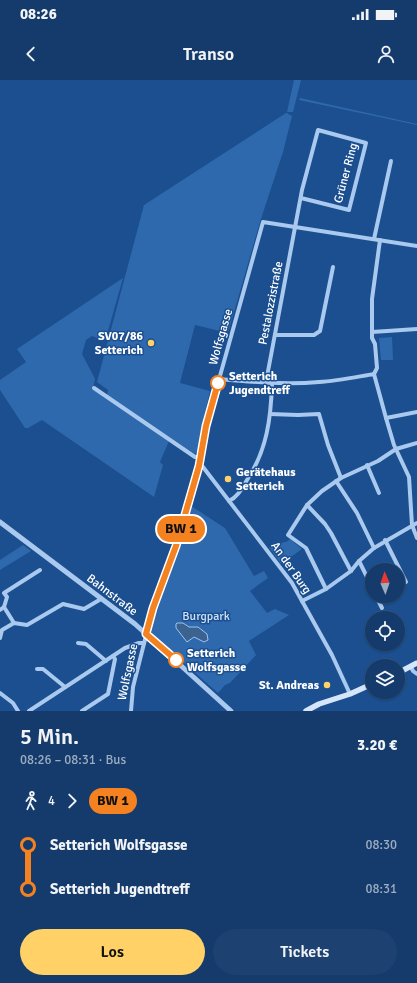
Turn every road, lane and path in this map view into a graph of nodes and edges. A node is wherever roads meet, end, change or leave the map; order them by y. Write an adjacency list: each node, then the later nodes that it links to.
1 (391, 161): 4 (street)
2 (301, 198): 2 (street, Grüner Ring); 3 (street, Grüner Ring)
3 (295, 228): 4 (street); 10 (street, Pestalozzistraße); 12 (street, Wolfsgasse)
4 (374, 239): 5 (street)
5 (380, 240): 6 (street); 9 (street)
6 (417, 246)
7 (332, 267): 10 (street)
8 (417, 330): 9 (street)
9 (372, 332): 11 (street)
10 (275, 335): 13 (street, Pestalozzistraße)
11 (374, 374): 14 (street); 18 (street)
12 (219, 378): 13 (street); 21 (street, Wolfsgasse)
13 (266, 382): 14 (street)
14 (272, 383): 17 (street)
15 (94, 388): 21 (street)
16 (417, 412): 18 (street)
17 (270, 414): 24 (street); 27 (street)
18 (386, 418): 20 (street)
19 (417, 443): 20 (street)
20 (396, 449): 22 (street); 31 (street)
21 (201, 457): 23 (street, Wolfsgasse)
22 (368, 465): 24 (street); 26 (street)
23 (199, 466): 27 (street, An der Burg); 48 (street, Wolfsgasse)
24 (341, 478): 25 (street)
25 (336, 482): 28 (street); 34 (street)
26 (380, 493)
27 (229, 501): 42 (street, An der Burg)
28 (307, 505): 37 (street); 40 (street)
29 (0, 522): 41 (street, Bahnstraße)
30 (417, 523): 31 (street)
31 (412, 525): 32 (street); 33 (street)
32 (417, 538)
33 (385, 540): 34 (street); 39 (street)
34 (374, 548): 35 (street)
35 (359, 560): 37 (street); 38 (street)
36 (40, 570): 44 (street)
37 (351, 571): 40 (street)
38 (365, 572)
39 (406, 582)
40 (326, 589): 42 (street)
41 (101, 599): 46 (street); 48 (street, Bahnstraße)
42 (302, 601): 62 (street, An der Burg)
43 (380, 603): 45 (street)
44 (2, 608): 46 (street)
45 (382, 608)
46 (14, 623): 47 (street)
47 (1, 628): 49 (street)
48 (146, 634): 51 (street, Wolfsgasse); 67 (street, Bahnstraße)
49 (0, 638)
50 (78, 643): 53 (street)
51 (144, 643): 52 (street); 66 (street, Wolfsgasse)
52 (113, 656): 53 (street); 65 (street)
53 (106, 660): 59 (street)
54 (417, 663): 55 (main road)
55 (411, 667): 57 (main road); 58 (street)
56 (37, 669): 59 (street)
57 (405, 670)
58 (417, 674)
59 (65, 687): 64 (street)
60 (365, 687): 62 (main road)
61 (0, 693): 63 (street)
62 (350, 694): 68 (main road)
63 (18, 711)
64 (29, 711)
65 (82, 711)
66 (130, 711)
67 (231, 711)
68 (306, 711)

